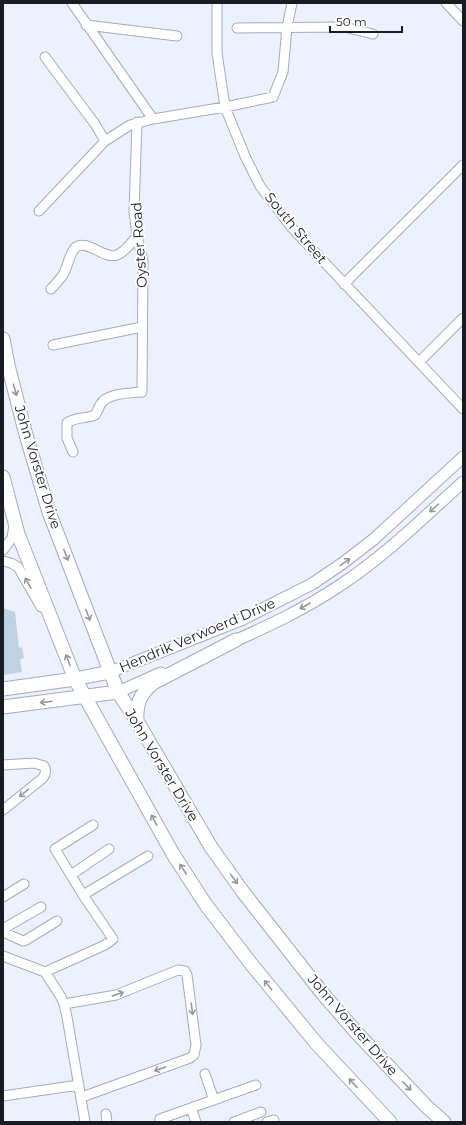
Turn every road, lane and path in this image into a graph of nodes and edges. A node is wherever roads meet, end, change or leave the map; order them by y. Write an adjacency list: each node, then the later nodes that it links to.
1 (72, 3): 6 (street)
2 (217, 3): 12 (street, South Street)
3 (292, 3): 8 (street)
4 (446, 3): 5 (street)
5 (463, 21)
6 (86, 24): 10 (street); 13 (street)
7 (237, 28): 8 (street)
8 (287, 28): 9 (street); 12 (street)
9 (373, 34)
10 (177, 36)
11 (45, 57): 15 (street)
12 (225, 107): 13 (street); 19 (street, South Street)
13 (153, 119): 14 (street)
14 (137, 122): 15 (street); 18 (street, Oyster Road)
15 (105, 141): 17 (street)
16 (463, 164): 19 (street)
17 (39, 211)
18 (137, 236): 20 (street); 22 (street, Oyster Road)
19 (344, 284): 25 (street, South Street)
20 (51, 289)
21 (463, 318): 25 (street)
22 (142, 327): 24 (street); 27 (street, Oyster Road)
23 (3, 339): 36 (main road, John Vorster Drive, one-way to 36)
24 (53, 345)
25 (419, 362): 26 (street, South Street)
26 (463, 409)
27 (72, 452)
28 (463, 457): 36 (street, Hendrik Verwoerd Drive, one-way to 28)
29 (3, 477): 31 (main road)
30 (463, 482): 34 (street, Hendrik Verwoerd Drive, one-way to 34)
31 (15, 524): 32 (street); 35 (main road)
32 (3, 550)
33 (3, 561): 35 (street, one-way to 33)
34 (236, 640): 39 (street, Hendrik Verwoerd Drive); 42 (main road)
35 (60, 642): 37 (main road, one-way to 35)
36 (110, 672): 37 (main road, Hendrik Verwoerd Drive); 39 (main road, John Vorster Drive)
37 (75, 679): 38 (main road, Hendrik Verwoerd Drive); 40 (main road)
38 (3, 689)
39 (118, 692): 40 (main road, Hendrik Verwoerd Drive); 42 (main road, John Vorster Drive)
40 (84, 697): 41 (main road, Hendrik Verwoerd Drive, one-way to 41); 70 (main road, one-way to 40)
41 (3, 707)
42 (137, 721): 71 (main road, John Vorster Drive, one-way to 71)
43 (3, 765): 44 (street, one-way to 44)
44 (3, 810)
45 (94, 825): 48 (street)
46 (109, 849): 48 (street)
47 (148, 856): 50 (street)
48 (71, 875): 50 (street)
49 (24, 884): 51 (street)
50 (83, 895): 56 (street)
51 (3, 897)
52 (41, 907): 54 (street)
53 (57, 920): 54 (street)
54 (3, 931)
55 (3, 956): 56 (street)
56 (45, 972): 57 (street)
57 (64, 1004): 59 (street); 62 (street, one-way to 62)
58 (205, 1074): 63 (street)
59 (79, 1085): 61 (street); 62 (street)
60 (256, 1085): 63 (street)
61 (3, 1096)
62 (82, 1097): 67 (street)
63 (214, 1100): 64 (street)
64 (191, 1108): 66 (street); 68 (street)
65 (261, 1112): 69 (street)
66 (160, 1119)
67 (86, 1122)
68 (196, 1122)
69 (234, 1122)
70 (390, 1122)
71 (444, 1122)

